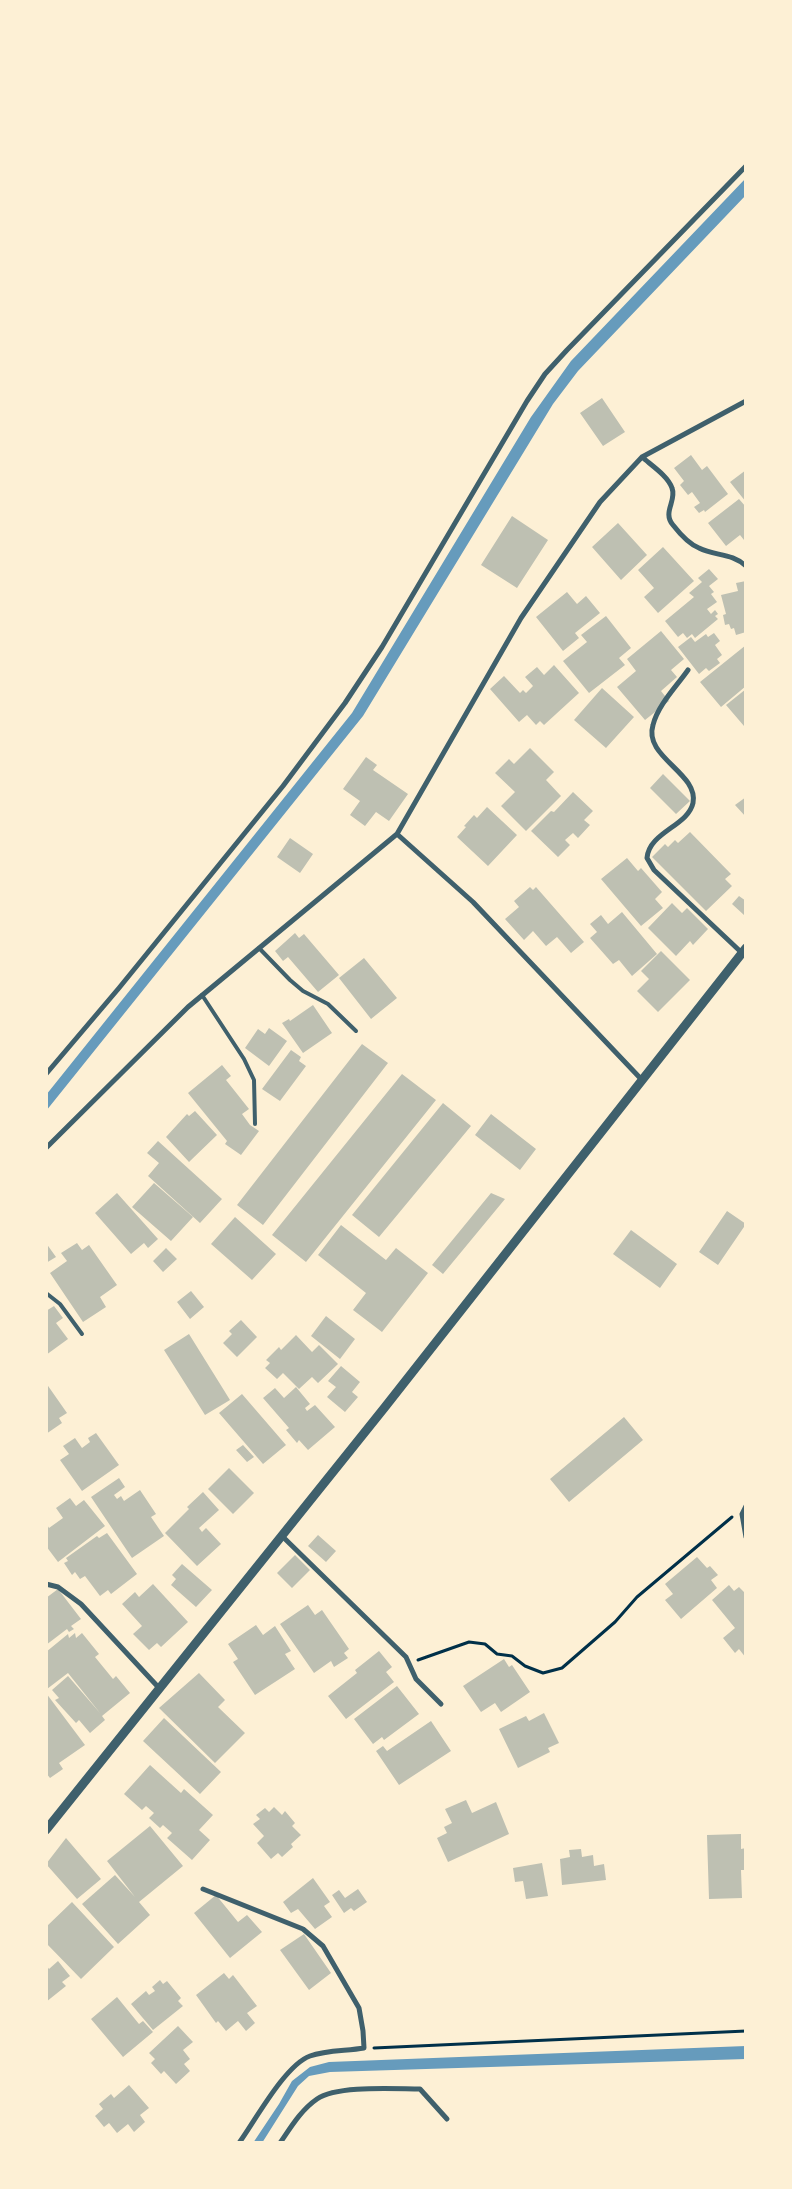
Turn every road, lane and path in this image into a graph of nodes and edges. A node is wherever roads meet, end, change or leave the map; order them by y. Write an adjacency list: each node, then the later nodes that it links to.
1 (746, 166): 11 (street)
2 (746, 401): 3 (street)
3 (642, 457): 4 (street); 6 (street)
4 (746, 566)
5 (688, 670): 8 (street)
6 (396, 834): 7 (street); 12 (street)
7 (259, 948): 9 (street); 10 (lane)
8 (744, 951): 12 (street)
9 (202, 995): 13 (lane); 14 (street)
10 (356, 1031)
11 (46, 1074)
12 (642, 1080): 19 (street)
13 (254, 1124)
14 (46, 1148)
15 (46, 1293): 16 (lane)
16 (82, 1334)
17 (746, 1506): 18 (street)
18 (742, 1514): 20 (street); 22 (path)
19 (282, 1536): 22 (street); 23 (street)
20 (746, 1537)
21 (46, 1584): 23 (street)
22 (406, 1657): 24 (street)
23 (160, 1689): 25 (street)
24 (441, 1704)
25 (46, 1830)
26 (203, 1888): 28 (street)
27 (746, 2031): 28 (path)
28 (364, 2048): 30 (street)
29 (447, 2119): 31 (street)
30 (239, 2143)
31 (280, 2143)

